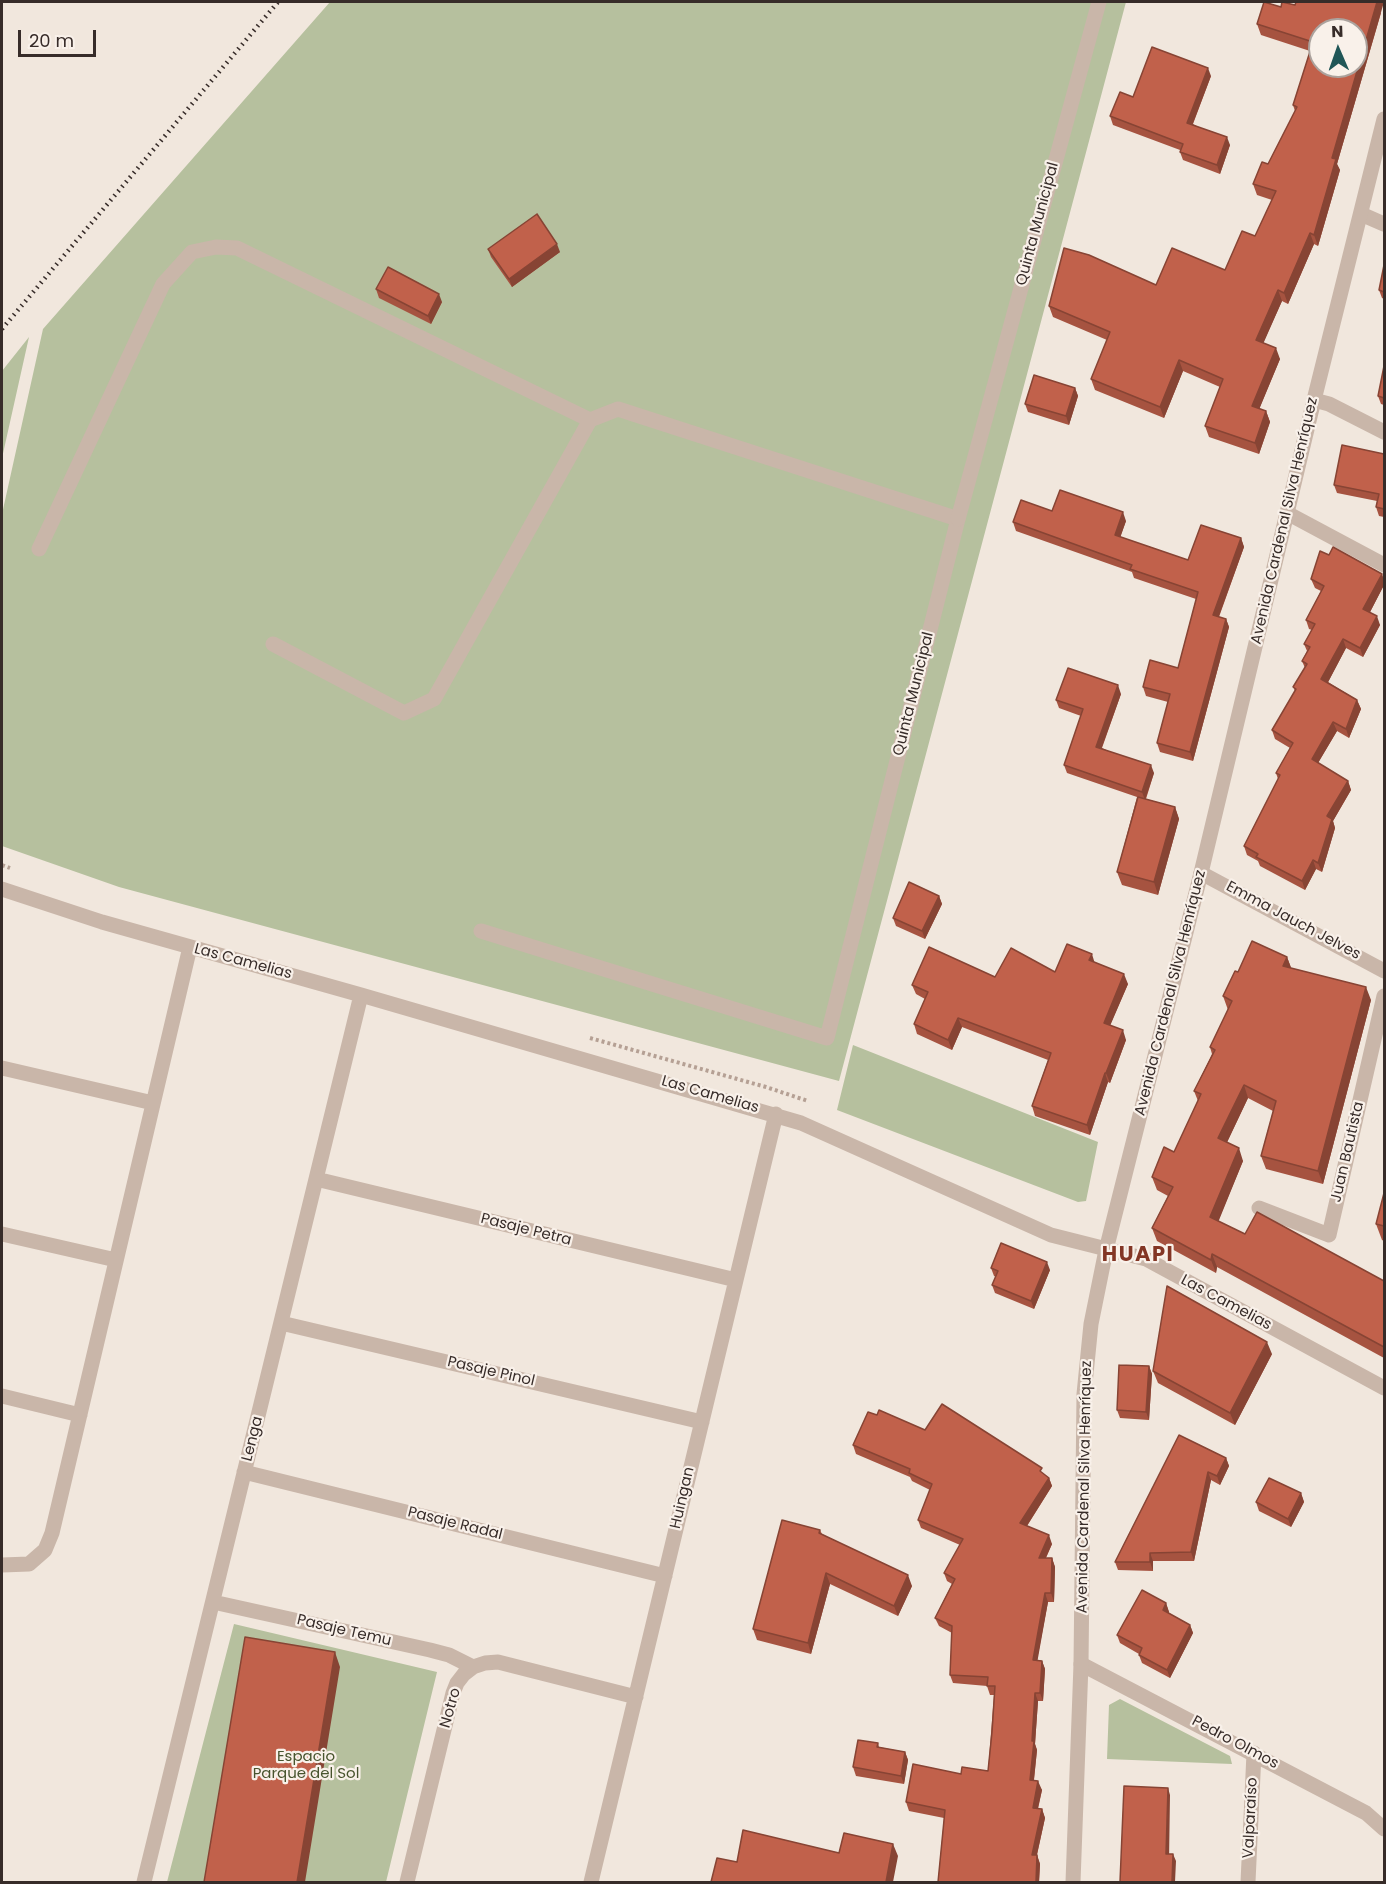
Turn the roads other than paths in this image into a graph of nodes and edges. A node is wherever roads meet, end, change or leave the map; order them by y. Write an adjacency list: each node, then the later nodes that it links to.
1 (1099, 2): 9 (street, Quinta Municipal)
2 (1384, 119): 3 (street, Avenida Cardenal Silva Henríquez)
3 (1361, 214): 4 (street); 5 (street, Avenida Cardenal Silva Henríquez)
4 (1384, 224)
5 (1314, 400): 7 (street); 8 (street, Avenida Cardenal Silva Henríquez)
6 (590, 420): 9 (street); 10 (street); 12 (street)
7 (1384, 432)
8 (1287, 513): 11 (street); 13 (street, Avenida Cardenal Silva Henríquez)
9 (958, 519): 15 (street, Quinta Municipal)
10 (39, 549)
11 (1384, 565)
12 (273, 644)
13 (1201, 873): 17 (street, Emma Jauch Jelves); 26 (street, Avenida Cardenal Silva Henríquez)
14 (2, 889): 16 (street, Las Camelias)
15 (481, 931)
16 (190, 948): 18 (street, Las Camelias); 21 (street)
17 (1384, 971)
18 (361, 995): 22 (street, Las Camelias); 23 (street, Lenga)
19 (1384, 996): 24 (street, Juan Bautista)
20 (2, 1068): 21 (street)
21 (153, 1103): 27 (street)
22 (776, 1114): 26 (street, Las Camelias); 28 (street, Huingan)
23 (316, 1179): 28 (street, Pasaje Petra); 29 (street, Lenga)
24 (1259, 1208)
25 (2, 1234): 27 (street)
26 (1106, 1250): 30 (street, Las Camelias); 38 (street, Avenida Cardenal Silva Henríquez)
27 (116, 1260): 32 (street)
28 (736, 1280): 33 (street, Huingan)
29 (281, 1323): 33 (street, Pasaje Pinol); 34 (street, Lenga)
30 (1384, 1388)
31 (2, 1396): 32 (street)
32 (80, 1415): 35 (street)
33 (702, 1422): 36 (street, Huingan)
34 (244, 1472): 36 (street, Pasaje Radal); 37 (street, Lenga)
35 (2, 1565)
36 (665, 1576): 40 (street, Huingan)
37 (213, 1602): 39 (street, Pasaje Temu); 43 (street, Lenga)
38 (1081, 1664): 41 (street, Pedro Olmos); 46 (street, Avenida Cardenal Silva Henríquez)
39 (473, 1667): 40 (street); 44 (street, Notro)
40 (636, 1697): 45 (street, Huingan)
41 (1254, 1753): 42 (street, Pedro Olmos); 47 (street, Valparaíso)
42 (1384, 1829)
43 (144, 1882)
44 (407, 1882)
45 (591, 1882)
46 (1073, 1882)
47 (1248, 1882)

